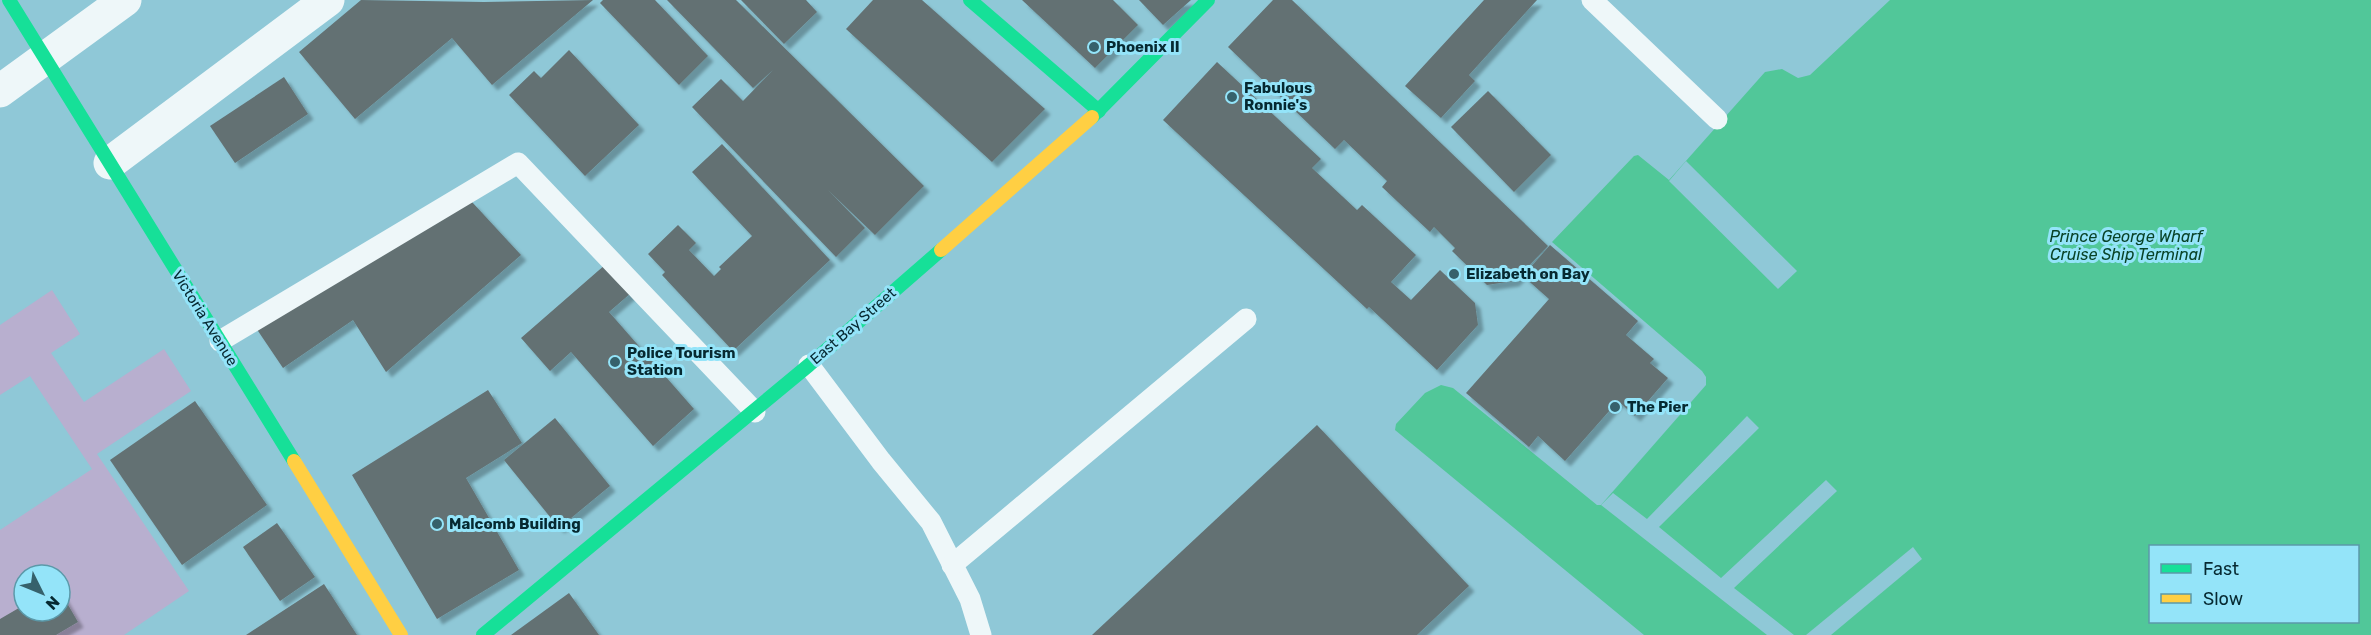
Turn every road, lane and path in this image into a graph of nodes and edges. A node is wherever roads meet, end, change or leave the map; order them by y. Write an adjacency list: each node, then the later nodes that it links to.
1 (9, 0): 7 (main road, Victoria Avenue)
2 (125, 0): 7 (street)
3 (328, 0): 11 (street)
4 (970, 0): 9 (main road)
5 (1208, 0): 9 (main road, East Bay Street)
6 (1592, 0): 10 (lane)
7 (45, 58): 8 (street); 11 (main road, Victoria Avenue)
8 (0, 91)
9 (1098, 111): 14 (main road, East Bay Street)
10 (1717, 119)
11 (110, 163): 13 (main road, Victoria Avenue)
12 (1246, 319): 16 (lane)
13 (220, 341): 15 (lane); 17 (main road, Victoria Avenue)
14 (809, 365): 15 (main road, East Bay Street); 16 (lane)
15 (755, 412): 18 (main road, East Bay Street)
16 (952, 565): 19 (lane)
17 (401, 635)
18 (483, 635)
19 (981, 635)

